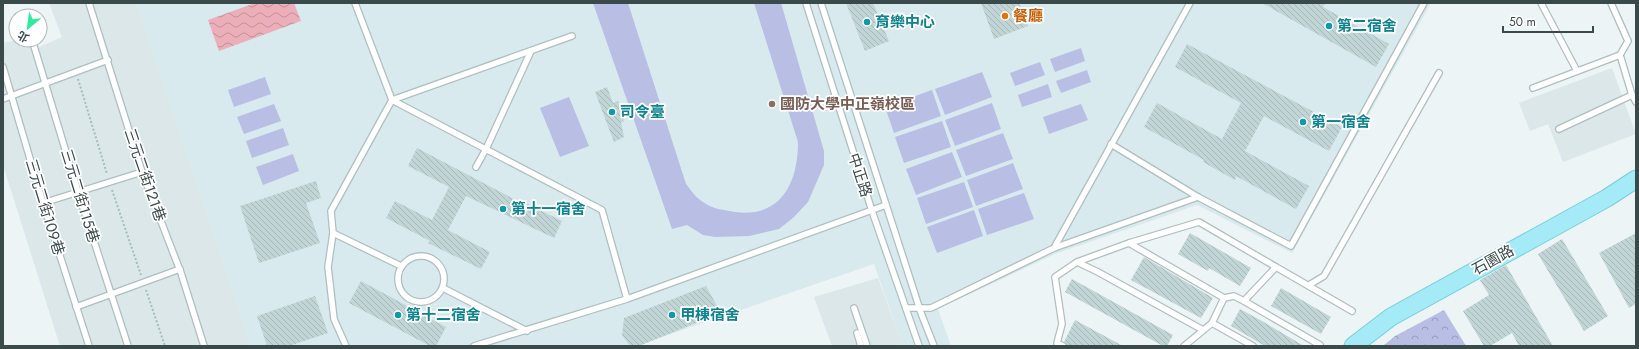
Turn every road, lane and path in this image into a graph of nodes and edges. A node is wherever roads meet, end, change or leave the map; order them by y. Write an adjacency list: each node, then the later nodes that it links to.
1 (89, 3): 13 (lane, 三元二街121巷)
2 (355, 3): 23 (lane)
3 (806, 3): 36 (lane, 中正路)
4 (821, 3): 35 (lane, 中正路)
5 (1190, 3): 26 (lane)
6 (1424, 3): 33 (lane)
7 (1541, 3): 15 (lane)
8 (1611, 3): 12 (lane)
9 (572, 36): 11 (lane)
10 (35, 48): 18 (lane, 三元二街115巷)
11 (531, 50): 23 (lane); 27 (lane)
12 (1620, 55): 15 (lane); 20 (lane)
13 (108, 60): 16 (lane); 29 (lane, 三元二街121巷)
14 (3, 67): 21 (lane, 三元二街109巷)
15 (1577, 71): 19 (lane)
16 (75, 72): 18 (lane); 31 (path)
17 (1439, 73): 45 (lane)
18 (46, 83): 21 (lane); 32 (lane, 三元二街115巷)
19 (1533, 88)
20 (1632, 95): 24 (lane); 25 (lane)
21 (12, 96): 22 (lane); 34 (lane, 三元二街109巷)
22 (3, 99)
23 (392, 100): 27 (lane); 37 (lane)
24 (1636, 102)
25 (1559, 129)
26 (1111, 144): 33 (lane); 39 (lane)
27 (486, 150): 28 (lane); 49 (lane)
28 (476, 167)
29 (142, 172): 31 (lane); 43 (lane, 三元二街121巷)
30 (1636, 179): 73 (main road, 石園路)
31 (110, 182): 32 (lane); 44 (path)
32 (78, 192): 34 (lane); 47 (lane, 三元二街115巷)
33 (1198, 197): 39 (lane)
34 (43, 203): 51 (lane, 三元二街109巷)
35 (886, 205): 36 (lane); 69 (lane, 中正路)
36 (872, 211): 49 (lane); 53 (lane, 中正路)
37 (333, 233): 41 (lane); 64 (lane)
38 (1129, 243): 40 (lane); 42 (lane); 48 (lane)
39 (1054, 248): 53 (lane)
40 (1077, 262): 56 (lane); 70 (lane)
41 (401, 266): 46 (lane); 46 (lane)
42 (1276, 268): 45 (lane); 50 (lane)
43 (180, 269): 44 (lane); 63 (lane, 三元二街121巷)
44 (143, 282): 47 (lane); 62 (path)
45 (1309, 285): 54 (lane)
46 (443, 288): 57 (lane)
47 (111, 293): 51 (lane); 61 (lane, 三元二街115巷)
48 (1224, 298): 50 (lane); 55 (lane)
49 (627, 299): 57 (lane)
50 (1244, 301): 59 (lane)
51 (76, 307): 60 (lane, 三元二街109巷)
52 (854, 308): 67 (lane)
53 (906, 308): 68 (lane, 中正路)
54 (1352, 311)
55 (1212, 323): 56 (lane); 72 (lane)
56 (1203, 330): 71 (lane)
57 (526, 331): 65 (lane)
58 (857, 333): 66 (lane)
59 (1320, 345)
60 (88, 346)
61 (128, 346)
62 (165, 346)
63 (204, 346)
64 (346, 346)
65 (474, 346)
66 (861, 346)
67 (867, 346)
68 (919, 346)
69 (934, 346)
70 (1063, 346)
71 (1184, 346)
72 (1253, 346)
73 (1353, 346)

